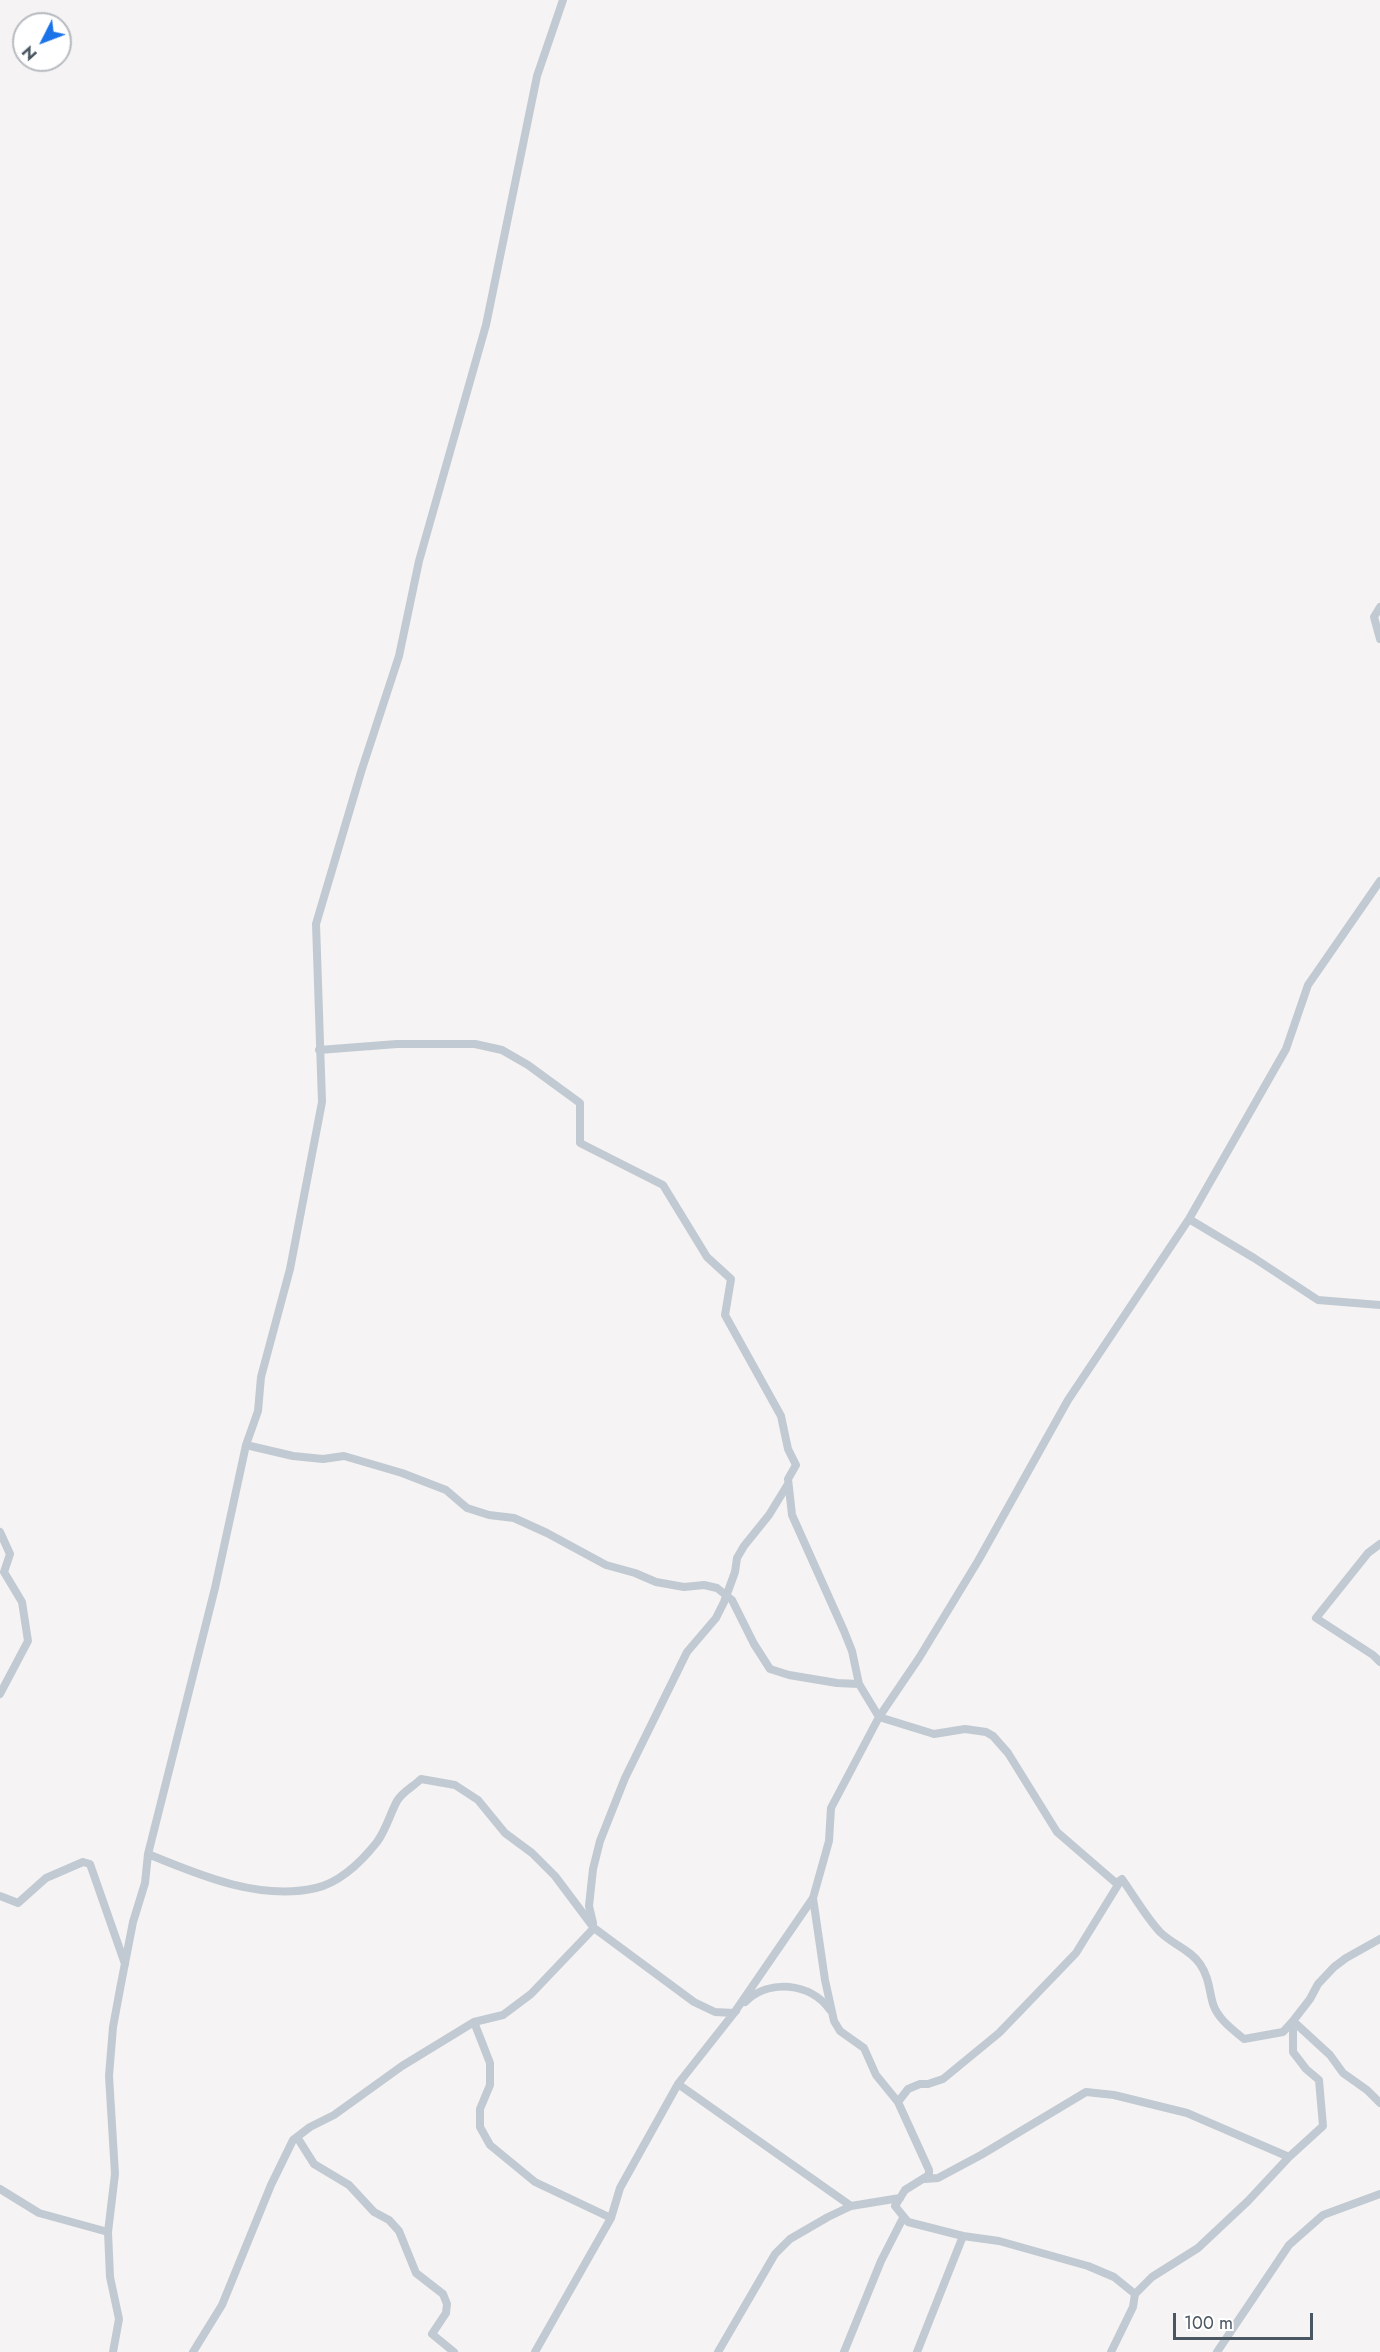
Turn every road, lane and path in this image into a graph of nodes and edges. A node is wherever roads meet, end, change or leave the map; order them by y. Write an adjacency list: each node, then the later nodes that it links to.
1 (563, 0): 5 (street)
2 (1380, 607): 3 (street)
3 (1380, 639)
4 (1380, 881): 6 (street)
5 (318, 1050): 8 (street); 9 (street)
6 (1189, 1219): 7 (street); 16 (street)
7 (1380, 1305)
8 (246, 1445): 12 (street); 17 (street)
9 (788, 1484): 12 (street); 14 (street)
10 (0, 1532): 15 (street)
11 (1380, 1544): 13 (street)
12 (726, 1594): 14 (street); 21 (street)
13 (1380, 1662)
14 (859, 1684): 16 (street)
15 (0, 1694)
16 (879, 1717): 18 (street); 20 (street)
17 (148, 1854): 21 (street); 23 (street)
18 (1122, 1879): 26 (street); 29 (street)
19 (0, 1896): 23 (street)
20 (813, 1898): 24 (street); 25 (street)
21 (594, 1928): 25 (street); 27 (street)
22 (1380, 1939): 26 (street)
23 (125, 1965): 40 (street)
24 (830, 2010): 25 (street); 29 (street)
25 (734, 2013): 28 (street)
26 (1293, 2021): 30 (street); 32 (street)
27 (474, 2022): 31 (street); 38 (street)
28 (678, 2084): 37 (street); 38 (street)
29 (898, 2102): 33 (street)
30 (1380, 2103)
31 (297, 2137): 44 (street); 45 (street)
32 (1288, 2157): 33 (street); 42 (street)
33 (925, 2179): 36 (street)
34 (0, 2189): 40 (street)
35 (1380, 2194): 51 (street)
36 (900, 2198): 37 (street); 39 (street)
37 (851, 2206): 47 (street)
38 (611, 2218): 46 (street)
39 (903, 2218): 41 (street); 48 (street)
40 (108, 2232): 43 (street)
41 (963, 2236): 42 (street); 49 (street)
42 (1135, 2294): 50 (street)
43 (113, 2352)
44 (193, 2352)
45 (454, 2352)
46 (535, 2352)
47 (718, 2352)
48 (844, 2352)
49 (917, 2352)
50 (1111, 2352)
51 (1217, 2352)

